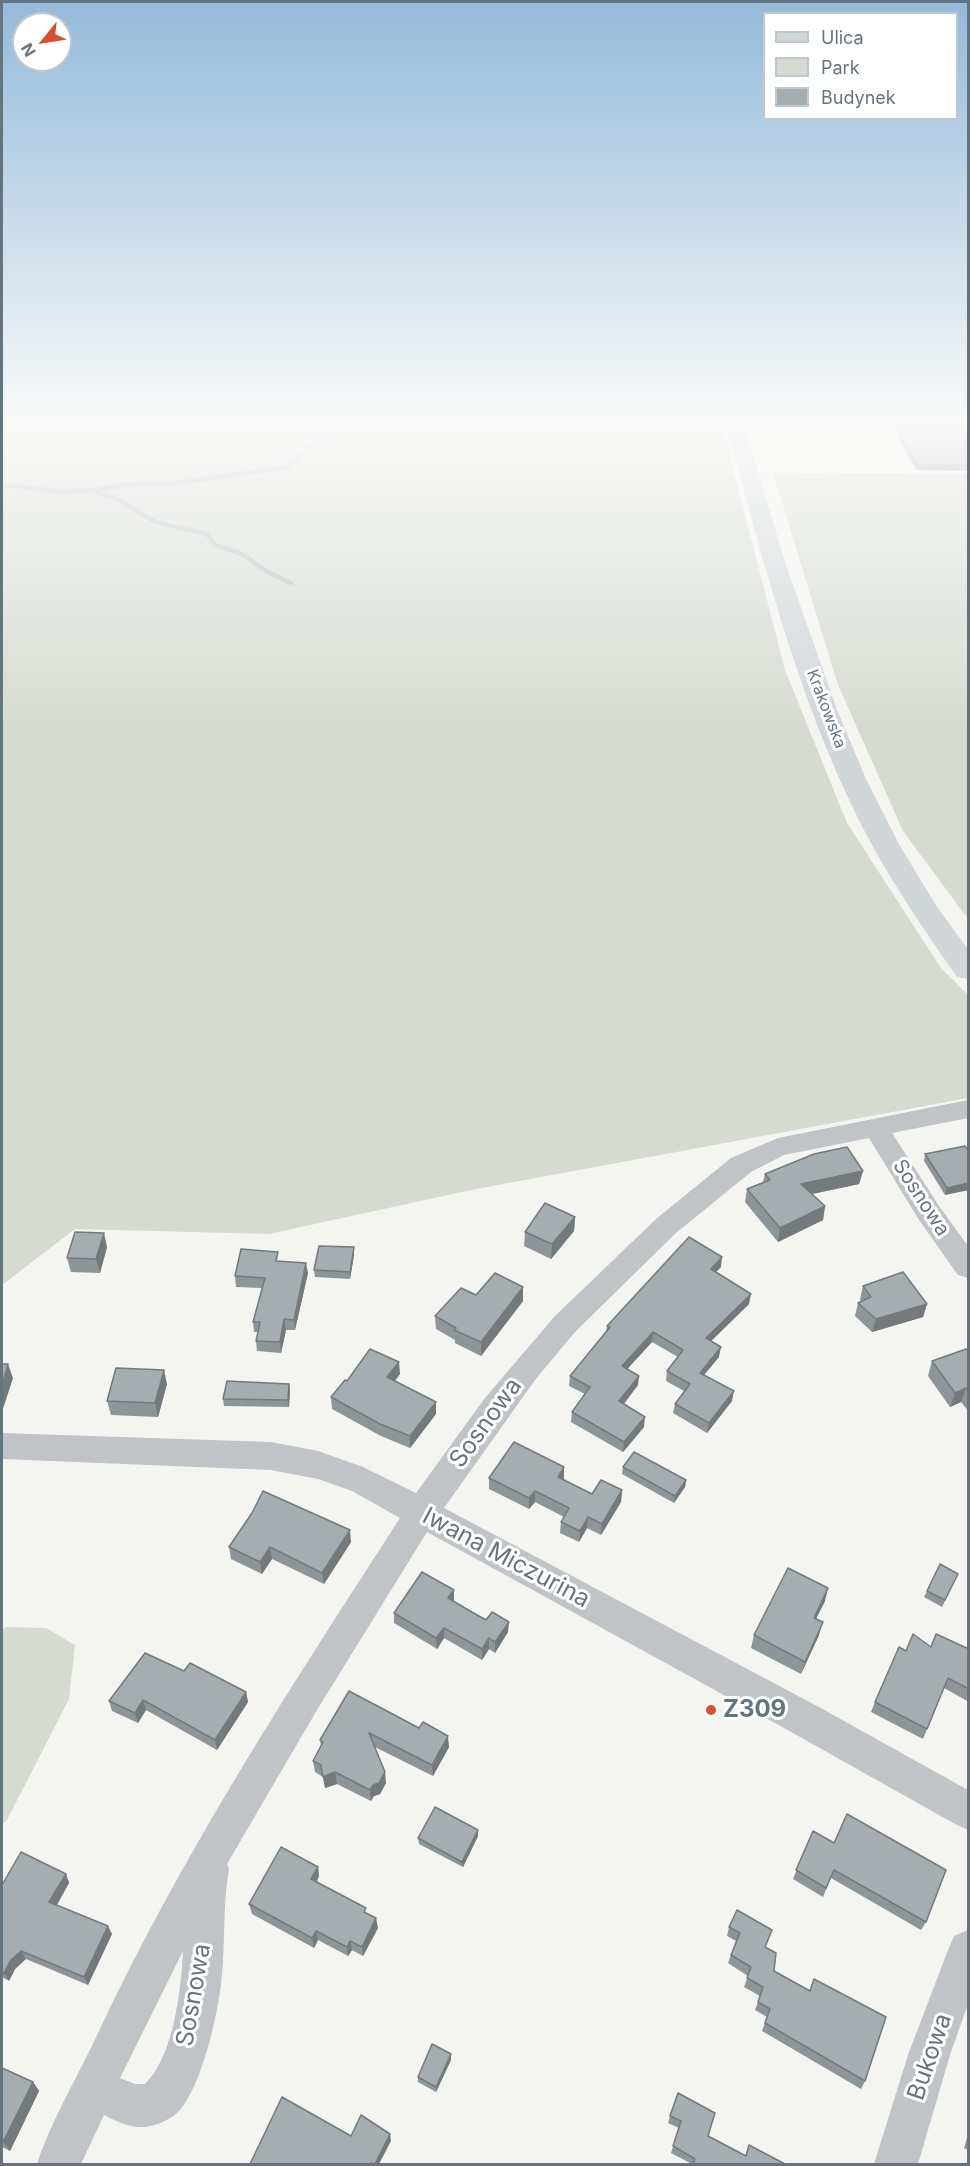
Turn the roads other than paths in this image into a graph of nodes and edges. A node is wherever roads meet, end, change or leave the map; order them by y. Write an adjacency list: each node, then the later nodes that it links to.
1 (764, 526): 2 (main road, Krakowska)
2 (969, 970)
3 (969, 1109): 4 (street, Sosnowa)
4 (875, 1127): 5 (street, Sosnowa); 7 (street, Sosnowa)
5 (969, 1267)
6 (2, 1446): 7 (street, Iwana Miczurina)
7 (422, 1512): 8 (street, Iwana Miczurina); 9 (street, Sosnowa)
8 (969, 1812)
9 (214, 1848): 11 (street, Sosnowa); 11 (street, Sosnowa)
10 (969, 1950): 13 (street, Bukowa)
11 (94, 2088): 12 (street, Sosnowa)
12 (60, 2164)
13 (897, 2164)

